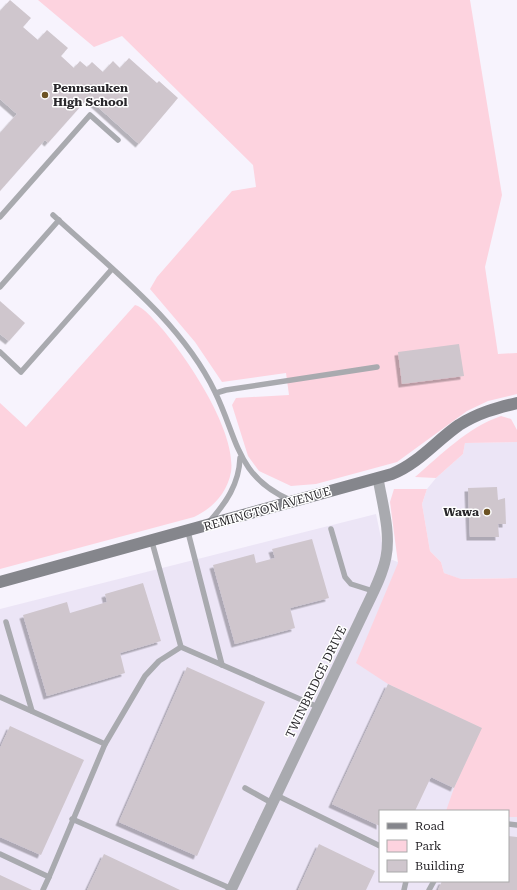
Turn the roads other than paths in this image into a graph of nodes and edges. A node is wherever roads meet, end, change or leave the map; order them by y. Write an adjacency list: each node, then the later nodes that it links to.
1 (118, 140): 3 (lane)
2 (53, 215): 4 (lane)
3 (0, 217)
4 (59, 220): 5 (lane); 6 (lane)
5 (112, 269): 7 (lane); 9 (lane)
6 (0, 287)
7 (0, 352)
8 (377, 367): 9 (lane)
9 (216, 393): 11 (lane)
10 (517, 403): 12 (street, REMINGTON AVENUE)
11 (240, 455): 13 (lane); 14 (lane)
12 (378, 478): 13 (street, REMINGTON AVENUE); 19 (street, TWINBRIDGE DRIVE)
13 (294, 502): 14 (street, REMINGTON AVENUE)
14 (206, 526): 16 (street, REMINGTON AVENUE)
15 (331, 529): 19 (lane)
16 (188, 532): 17 (street, REMINGTON AVENUE); 22 (lane)
17 (152, 542): 18 (street, REMINGTON AVENUE); 21 (lane)
18 (0, 582)
19 (373, 592): 24 (street, TWINBRIDGE DRIVE)
20 (6, 622): 25 (lane)
21 (181, 647): 22 (lane); 26 (lane)
22 (222, 665): 24 (lane)
23 (0, 697): 25 (lane)
24 (318, 707): 28 (street, TWINBRIDGE DRIVE)
25 (32, 711): 26 (lane)
26 (105, 744): 29 (lane)
27 (245, 788): 28 (lane)
28 (274, 799): 30 (lane); 34 (street, TWINBRIDGE DRIVE)
29 (72, 819): 32 (lane); 34 (lane)
30 (379, 846)
31 (0, 854): 32 (lane)
32 (49, 877): 33 (lane)
33 (43, 890)
34 (232, 890)

